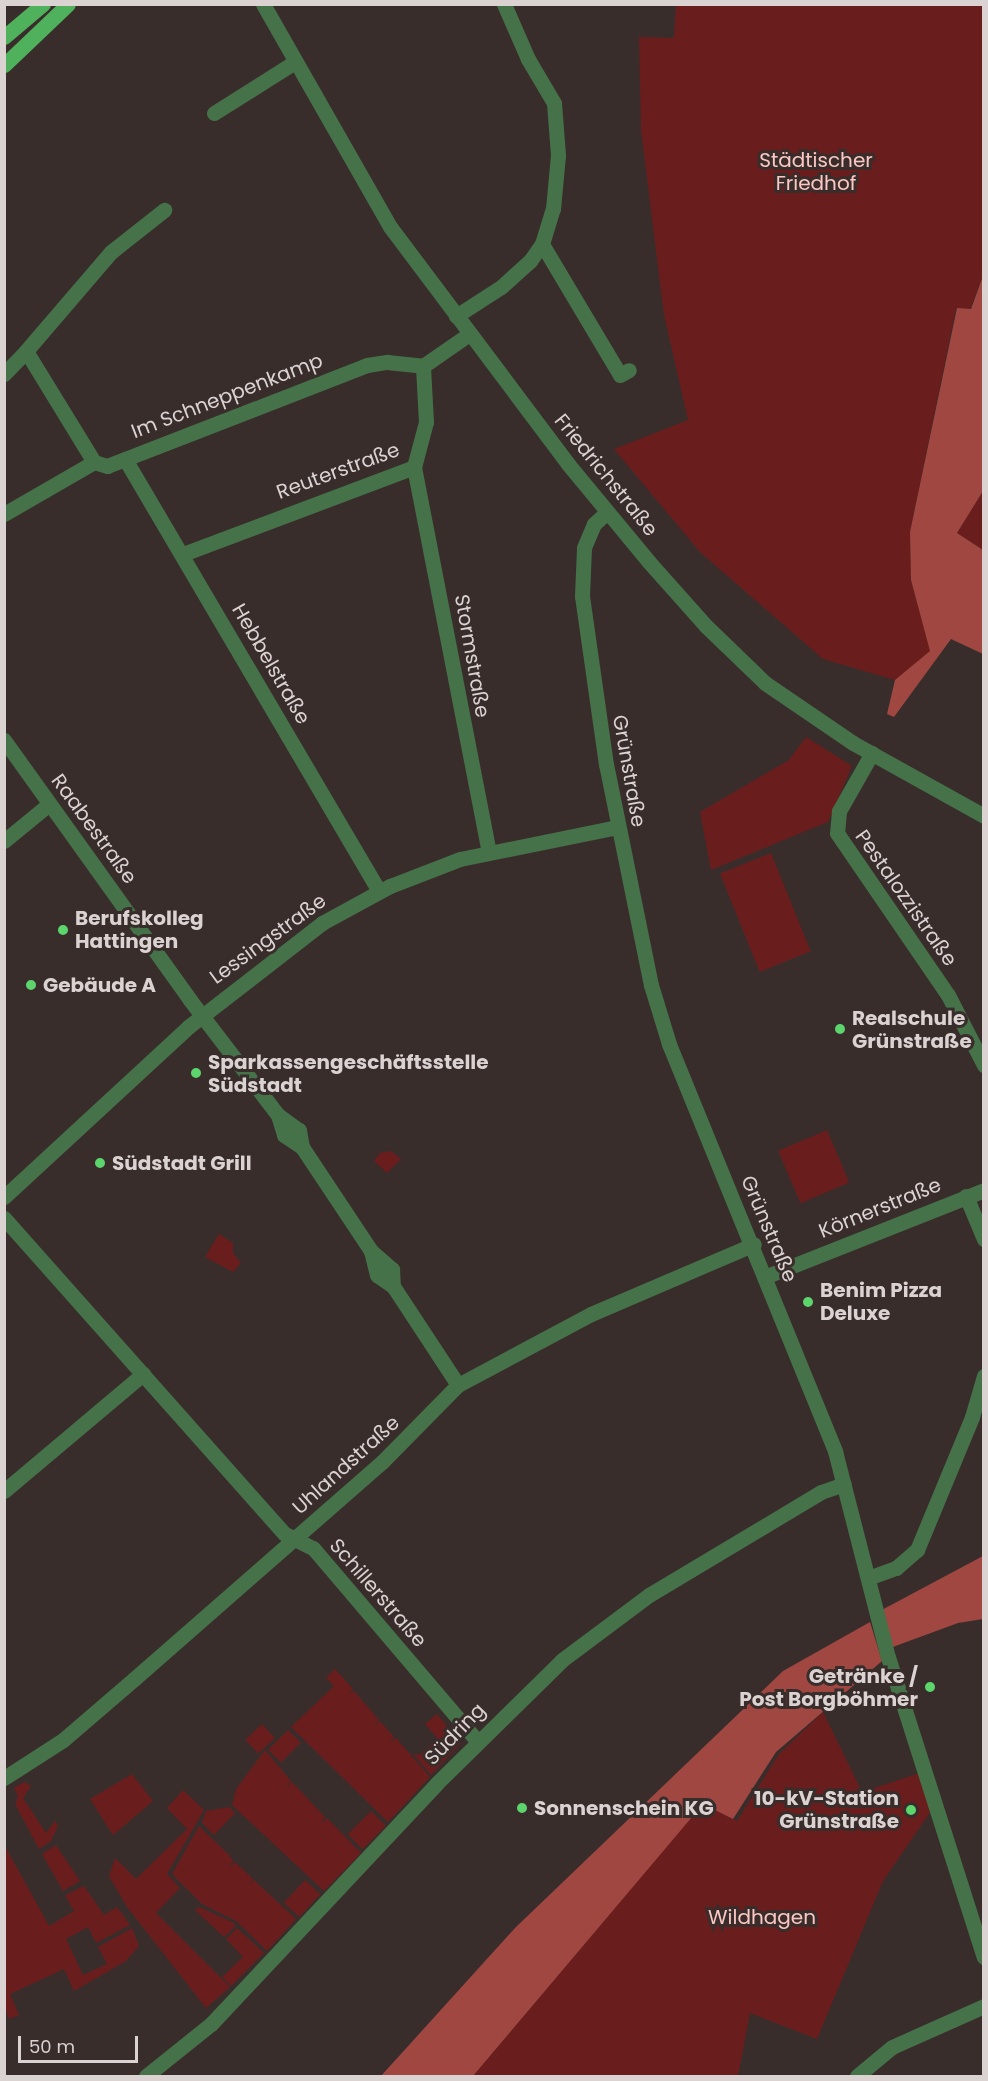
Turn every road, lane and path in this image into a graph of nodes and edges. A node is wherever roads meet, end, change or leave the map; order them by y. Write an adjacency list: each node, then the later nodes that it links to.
1 (43, 4): 5 (main road)
2 (68, 4): 7 (main road)
3 (263, 4): 6 (street, Friedrichstraße)
4 (504, 4): 10 (street)
5 (4, 37)
6 (293, 63): 8 (street); 11 (street, Friedrichstraße)
7 (4, 65)
8 (214, 113)
9 (164, 210): 13 (street)
10 (542, 244): 11 (street); 15 (street)
11 (456, 316): 12 (street, Friedrichstraße)
12 (469, 334): 14 (street); 20 (street, Friedrichstraße)
13 (26, 351): 16 (street); 18 (street)
14 (423, 366): 17 (street, Im Schneppenkamp); 19 (street, Reuterstraße)
15 (629, 370)
16 (4, 374)
17 (126, 459): 18 (street, Im Schneppenkamp); 22 (street, Hebbelstraße)
18 (94, 462): 21 (street, Im Schneppenkamp)
19 (414, 467): 22 (street, Reuterstraße); 29 (street, Stormstraße)
20 (607, 512): 24 (street, Friedrichstraße); 27 (street, Grünstraße)
21 (4, 514)
22 (183, 554): 30 (street, Hebbelstraße)
23 (4, 740): 25 (street, Raabestraße)
24 (872, 753): 26 (street, Friedrichstraße); 32 (street, Pestalozzistraße)
25 (49, 804): 28 (street); 31 (street, Raabestraße)
26 (984, 816)
27 (617, 827): 29 (street, Lessingstraße); 38 (street, Grünstraße)
28 (4, 841)
29 (489, 852): 30 (street, Lessingstraße)
30 (379, 891): 31 (street, Lessingstraße)
31 (204, 1014): 35 (street, Lessingstraße); 42 (street, Raabestraße)
32 (984, 1065)
33 (984, 1190): 34 (street)
34 (966, 1196): 37 (street, Körnerstraße); 39 (street, Körnerstraße)
35 (4, 1197)
36 (4, 1218): 40 (street, Schillerstraße)
37 (984, 1239)
38 (754, 1244): 39 (street, Grünstraße); 42 (street, Uhlandstraße)
39 (767, 1276): 43 (street, Grünstraße)
40 (143, 1374): 44 (street); 45 (street, Schillerstraße)
41 (984, 1376): 46 (street)
42 (458, 1385): 45 (street, Uhlandstraße)
43 (844, 1484): 46 (street, Grünstraße); 47 (street, Südring)
44 (4, 1491)
45 (296, 1539): 47 (street, Schillerstraße); 48 (street, Uhlandstraße)
46 (868, 1578): 49 (street, Grünstraße)
47 (477, 1741): 51 (street, Südring)
48 (4, 1778)
49 (984, 1957)
50 (984, 2006): 52 (street)
51 (146, 2076)
52 (857, 2076)

